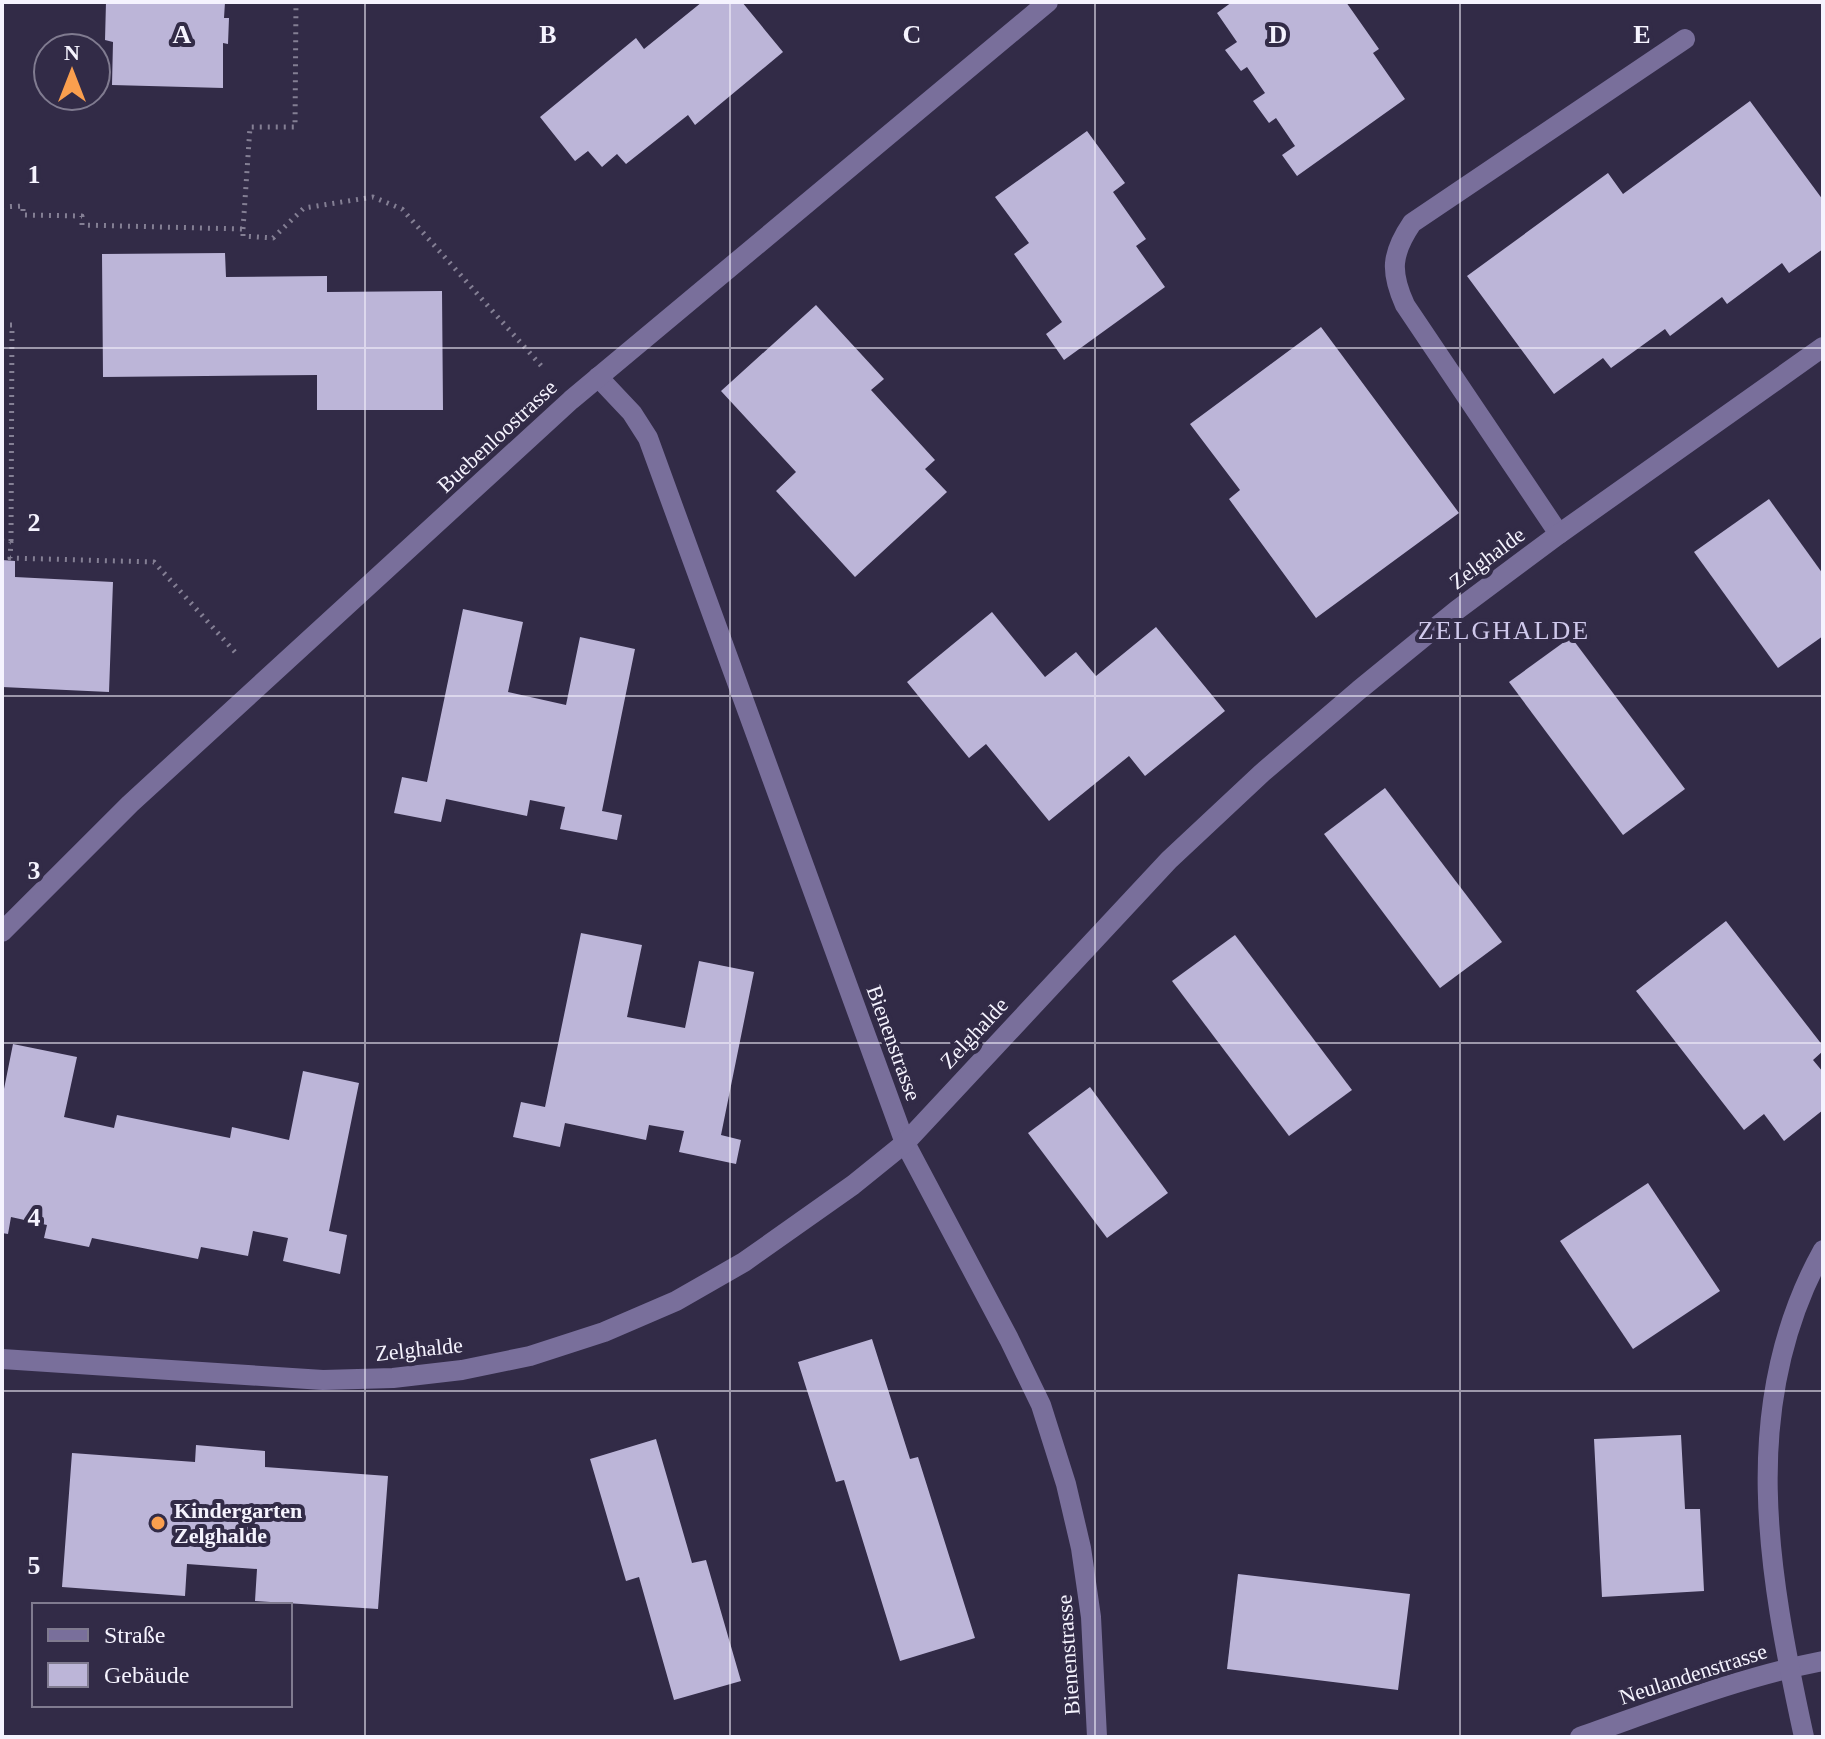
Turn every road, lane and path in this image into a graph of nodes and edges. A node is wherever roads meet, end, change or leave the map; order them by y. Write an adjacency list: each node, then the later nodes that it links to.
1 (296, 2): 5 (path)
2 (1048, 2): 8 (street, Buebenloostrasse)
3 (1685, 39): 10 (street)
4 (2, 207): 5 (path)
5 (243, 229): 9 (path)
6 (2, 325): 12 (path)
7 (1823, 347): 10 (street, Zelghalde)
8 (598, 377): 9 (street, Buebenloostrasse); 15 (street, Bienenstrasse)
9 (571, 400): 13 (street, Buebenloostrasse)
10 (1559, 534): 15 (street, Zelghalde)
11 (2, 541): 12 (path)
12 (11, 542): 13 (path)
13 (263, 682): 14 (street, Buebenloostrasse)
14 (2, 932)
15 (905, 1143): 17 (street, Zelghalde); 20 (street, Bienenstrasse)
16 (1823, 1250): 19 (street)
17 (2, 1359)
18 (1823, 1661): 19 (street, Neulandenstrasse)
19 (1789, 1668): 21 (street, Neulandenstrasse); 22 (street)
20 (1097, 1737)
21 (1580, 1737)
22 (1804, 1737)

